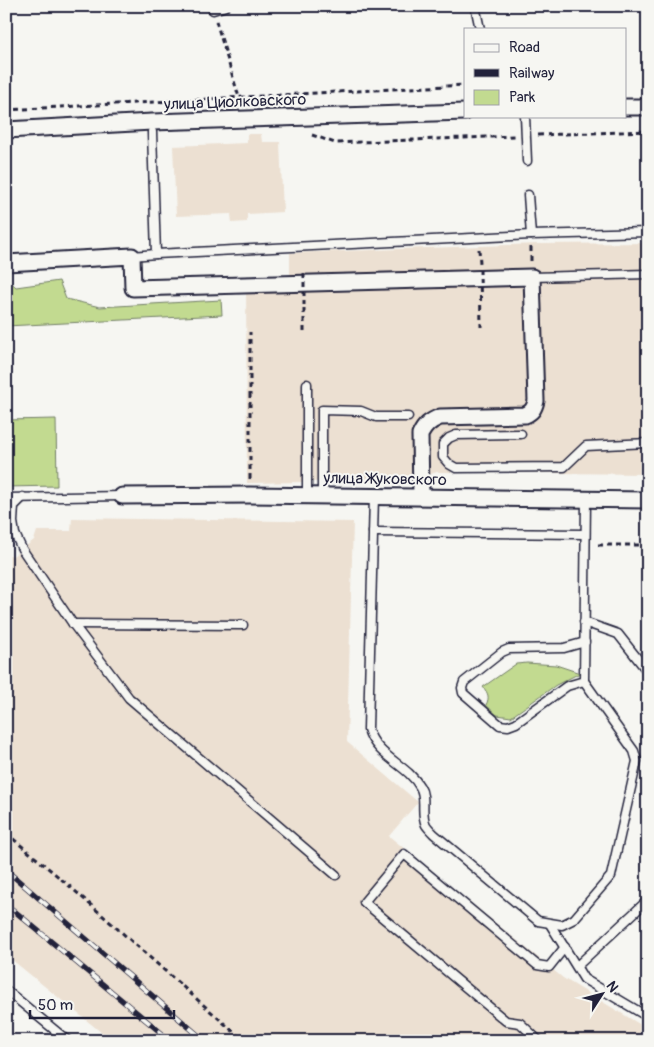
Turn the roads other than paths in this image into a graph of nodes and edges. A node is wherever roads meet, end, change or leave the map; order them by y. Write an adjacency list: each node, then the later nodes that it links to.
1 (226, 6): 3 (lane)
2 (475, 6): 4 (lane)
3 (213, 10)
4 (480, 28)
5 (626, 107): 6 (street)
6 (648, 107)
7 (464, 112): 9 (street, улица Циолковского)
8 (525, 118): 11 (lane)
9 (6, 130)
10 (152, 132): 15 (lane)
11 (527, 161)
12 (528, 196): 14 (lane)
13 (648, 232): 14 (lane)
14 (530, 235): 15 (lane)
15 (156, 254): 16 (lane)
16 (132, 256): 17 (street); 19 (street)
17 (6, 263)
18 (648, 274): 19 (lane)
19 (532, 277): 27 (street)
20 (307, 384): 24 (lane)
21 (408, 417): 24 (lane)
22 (522, 434): 23 (lane)
23 (648, 444)
24 (314, 495): 25 (street, улица Жуковского); 26 (street, улица Жуковского)
25 (122, 496): 28 (lane)
26 (374, 496): 27 (street, улица Жуковского); 32 (lane)
27 (421, 496): 30 (street, улица Жуковского)
28 (23, 497): 29 (lane); 35 (lane)
29 (6, 498)
30 (586, 499): 31 (street, улица Жуковского); 33 (lane)
31 (648, 500)
32 (373, 532): 33 (lane); 42 (lane)
33 (585, 534): 34 (lane)
34 (584, 622): 37 (lane); 38 (lane)
35 (73, 624): 36 (lane); 40 (lane)
36 (243, 625)
37 (585, 642): 39 (lane); 39 (lane)
38 (648, 672)
39 (584, 681): 42 (lane)
40 (336, 876)
41 (648, 900): 44 (lane)
42 (550, 924): 43 (lane)
43 (565, 947): 44 (lane); 48 (lane)
44 (577, 966): 46 (lane)
45 (6, 990): 47 (lane)
46 (648, 1017)
47 (68, 1041)
48 (539, 1041)

